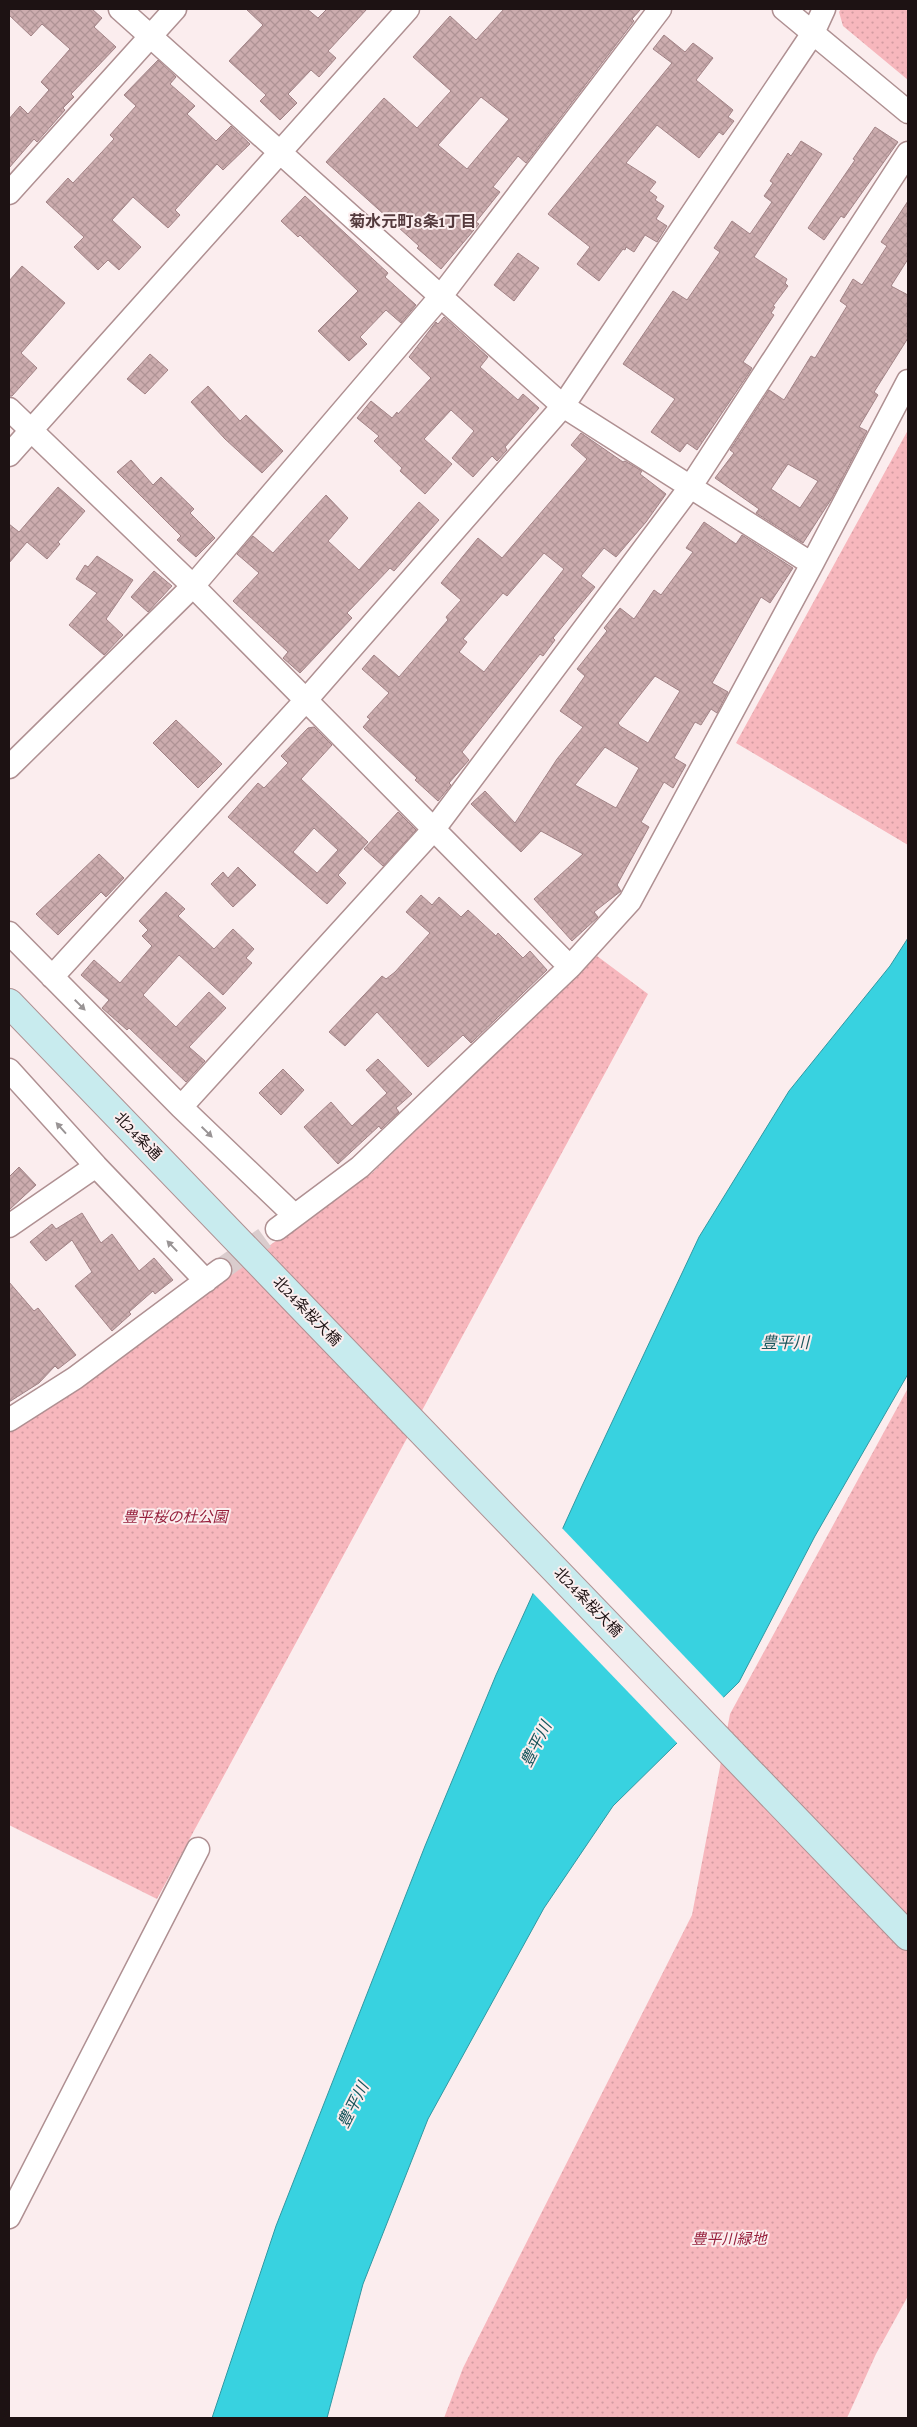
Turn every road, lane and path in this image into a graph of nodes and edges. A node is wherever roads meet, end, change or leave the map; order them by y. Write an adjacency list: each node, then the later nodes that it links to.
1 (120, 9): 8 (street)
2 (175, 9): 8 (street)
3 (408, 9): 10 (street)
4 (660, 9): 13 (street)
5 (784, 9): 7 (street)
6 (824, 9): 7 (street)
7 (813, 33): 9 (street); 15 (street)
8 (151, 36): 10 (street); 12 (street)
9 (908, 112)
10 (280, 152): 13 (street); 17 (street)
11 (908, 154): 19 (street)
12 (9, 193)
13 (441, 296): 15 (street); 21 (street)
14 (908, 381): 20 (street)
15 (563, 406): 19 (street); 22 (street)
16 (9, 409): 17 (street)
17 (32, 430): 18 (street); 21 (street)
18 (9, 455)
19 (691, 486): 20 (street); 24 (street)
20 (812, 564): 26 (street)
21 (193, 586): 22 (street); 23 (street)
22 (306, 700): 24 (street); 27 (street)
23 (9, 767)
24 (434, 829): 26 (street); 30 (street)
25 (9, 933): 27 (street)
26 (570, 967): 32 (street)
27 (52, 977): 30 (street, one-way to 30)
28 (9, 1004): 35 (street, 北24条通)
29 (9, 1070): 31 (street, one-way to 29)
30 (181, 1106): 32 (street, one-way to 32)
31 (96, 1166): 33 (street); 36 (street, one-way to 31)
32 (294, 1215): 34 (street)
33 (9, 1226)
34 (277, 1229)
35 (267, 1269): 38 (street, 北24条桜大橋)
36 (9, 1420)
37 (198, 1849): 39 (street)
38 (908, 1936)
39 (9, 2217)

